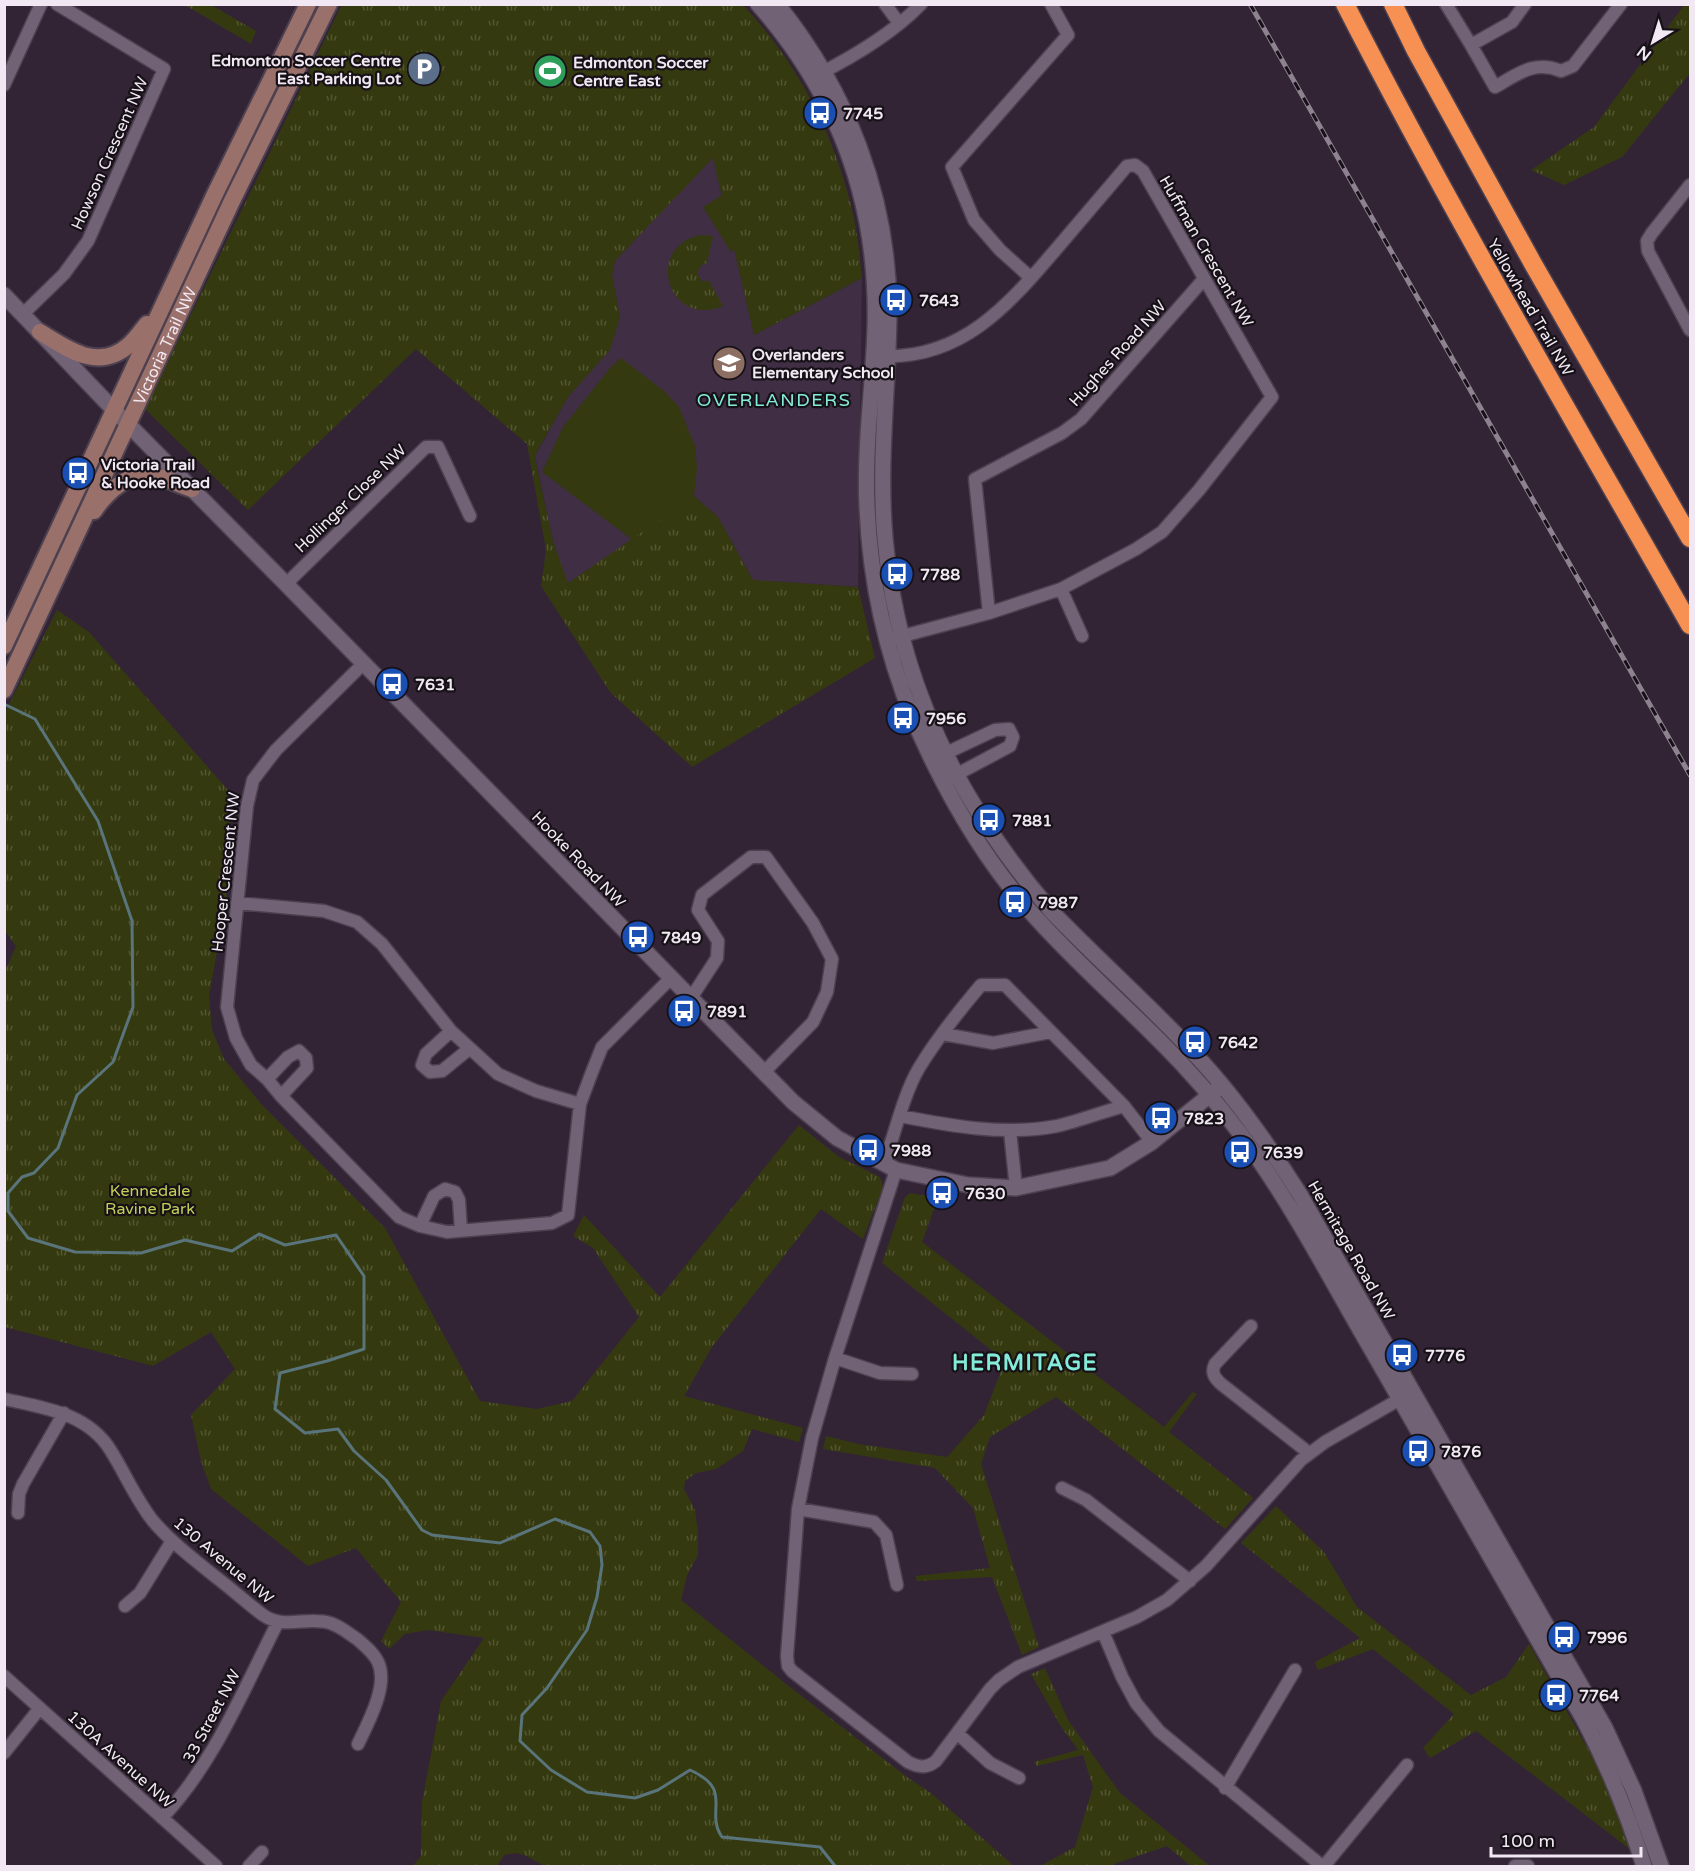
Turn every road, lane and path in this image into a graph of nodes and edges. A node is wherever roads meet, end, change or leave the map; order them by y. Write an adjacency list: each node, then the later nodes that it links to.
1 (41, 4): 19 (street)
2 (57, 4): 25 (street, Howson Crescent NW)
3 (328, 4): 15 (main road, Victoria Trail NW)
4 (758, 4): 18 (street, Hermitage Road NW)
5 (777, 4): 18 (street, Hermitage Road NW)
6 (885, 4): 16 (street)
7 (921, 4): 16 (street)
8 (1050, 4): 21 (street)
9 (1395, 4): 33 (highway, Yellowhead Trail NW)
10 (1446, 4): 17 (street)
11 (1525, 4): 17 (street)
12 (1621, 4): 17 (street)
13 (1345, 5): 38 (highway, Yellowhead Trail NW)
14 (306, 7): 15 (main road); 24 (main road, Victoria Trail NW)
15 (320, 20): 30 (main road, Victoria Trail NW)
16 (899, 23): 18 (street)
17 (1471, 45)
18 (818, 74): 28 (street, Hermitage Road NW)
19 (4, 85)
20 (1690, 185): 26 (street)
21 (1031, 278): 22 (street, Huffman Crescent NW); 28 (street, Huffman Crescent NW)
22 (1204, 279): 36 (street, Huffman Crescent NW); 37 (street, Hughes Road NW)
23 (4, 295): 25 (street, Hooke Road NW)
24 (163, 305): 27 (main road); 29 (main road, Victoria Trail NW)
25 (23, 314): 27 (street, Hooke Road NW)
26 (1690, 330)
27 (40, 332): 29 (street, Hooke Road NW)
28 (880, 356): 40 (street, Hermitage Road NW)
29 (114, 410): 30 (street, Hooke Road NW); 41 (main road, Victoria Trail NW)
30 (127, 423): 31 (street, Hooke Road NW); 34 (main road, Victoria Trail NW)
31 (192, 489): 34 (main road); 35 (street, Hooke Road NW)
32 (470, 516): 35 (street, Hollinger Close NW)
33 (1690, 538)
34 (73, 544): 43 (main road, Victoria Trail NW)
35 (286, 584): 42 (street, Hooke Road NW)
36 (1060, 589): 37 (street, Huffman Crescent NW); 39 (street)
37 (989, 613): 40 (street, Huffman Crescent NW)
38 (1690, 625)
39 (1082, 636)
40 (895, 638): 44 (street, Hermitage Road NW)
41 (4, 646)
42 (363, 664): 46 (street, Hooper Crescent NW); 47 (street, Hooke Road NW)
43 (4, 690)
44 (939, 756): 45 (street, Hermitage Road NW); 45 (street)
45 (949, 779): 55 (street, Hermitage Road NW)
46 (237, 903): 49 (street); 54 (street, Hooper Crescent NW)
47 (670, 978): 48 (street, Hooke Road NW); 57 (street, Hooper Crescent NW)
48 (691, 999): 53 (street, Hooke Road NW); 53 (street)
49 (451, 1031): 52 (street); 52 (street)
50 (1051, 1032): 51 (street); 51 (street); 58 (street)
51 (943, 1034): 59 (street)
52 (469, 1049): 57 (street)
53 (764, 1072): 62 (street, Hooke Road NW)
54 (267, 1079): 56 (street, Hooper Crescent NW); 56 (street)
55 (1216, 1090): 61 (street, Hooke Road NW); 69 (street, Hermitage Road NW)
56 (281, 1096): 64 (street, Hooper Crescent NW)
57 (580, 1104): 65 (street, Hooper Crescent NW)
58 (1124, 1106): 60 (street); 61 (street)
59 (900, 1116): 60 (street); 62 (street)
60 (1010, 1131): 63 (street)
61 (1152, 1142): 63 (street, Hooke Road NW)
62 (890, 1167): 63 (street, Hooke Road NW); 67 (street)
63 (1016, 1188)
64 (420, 1226): 65 (street, Hooper Crescent NW); 65 (street)
65 (461, 1231)
66 (1251, 1326): 72 (street)
67 (835, 1358): 68 (street); 74 (street)
68 (912, 1374)
69 (1406, 1395): 72 (street); 98 (street, Hermitage Road NW); 99 (street, Hermitage Road NW)
70 (4, 1399): 71 (street, 130 Avenue NW)
71 (64, 1413): 75 (street); 76 (street, 130 Avenue NW)
72 (1309, 1453): 77 (street)
73 (1062, 1488): 77 (street)
74 (798, 1509): 78 (street); 85 (street)
75 (18, 1513)
76 (172, 1541): 79 (street); 80 (street, 130 Avenue NW)
77 (1190, 1581): 81 (street)
78 (897, 1585)
79 (125, 1606)
80 (278, 1622): 86 (street, 130 Avenue NW); 91 (street, 33 Street NW)
81 (1103, 1632): 85 (street); 90 (street)
82 (1294, 1670): 90 (street)
83 (4, 1676): 84 (street, 130A Avenue NW)
84 (40, 1708): 87 (street); 91 (street, 130A Avenue NW)
85 (957, 1733): 89 (street)
86 (358, 1744)
87 (4, 1753)
88 (1407, 1765): 95 (street)
89 (1019, 1778)
90 (1225, 1788): 95 (street)
91 (162, 1818): 93 (street, 130A Avenue NW)
92 (262, 1852): 94 (street)
93 (216, 1866)
94 (249, 1866)
95 (1323, 1866)
96 (1515, 1866): 97 (street)
97 (1528, 1866)
98 (1644, 1866)
99 (1661, 1866)

